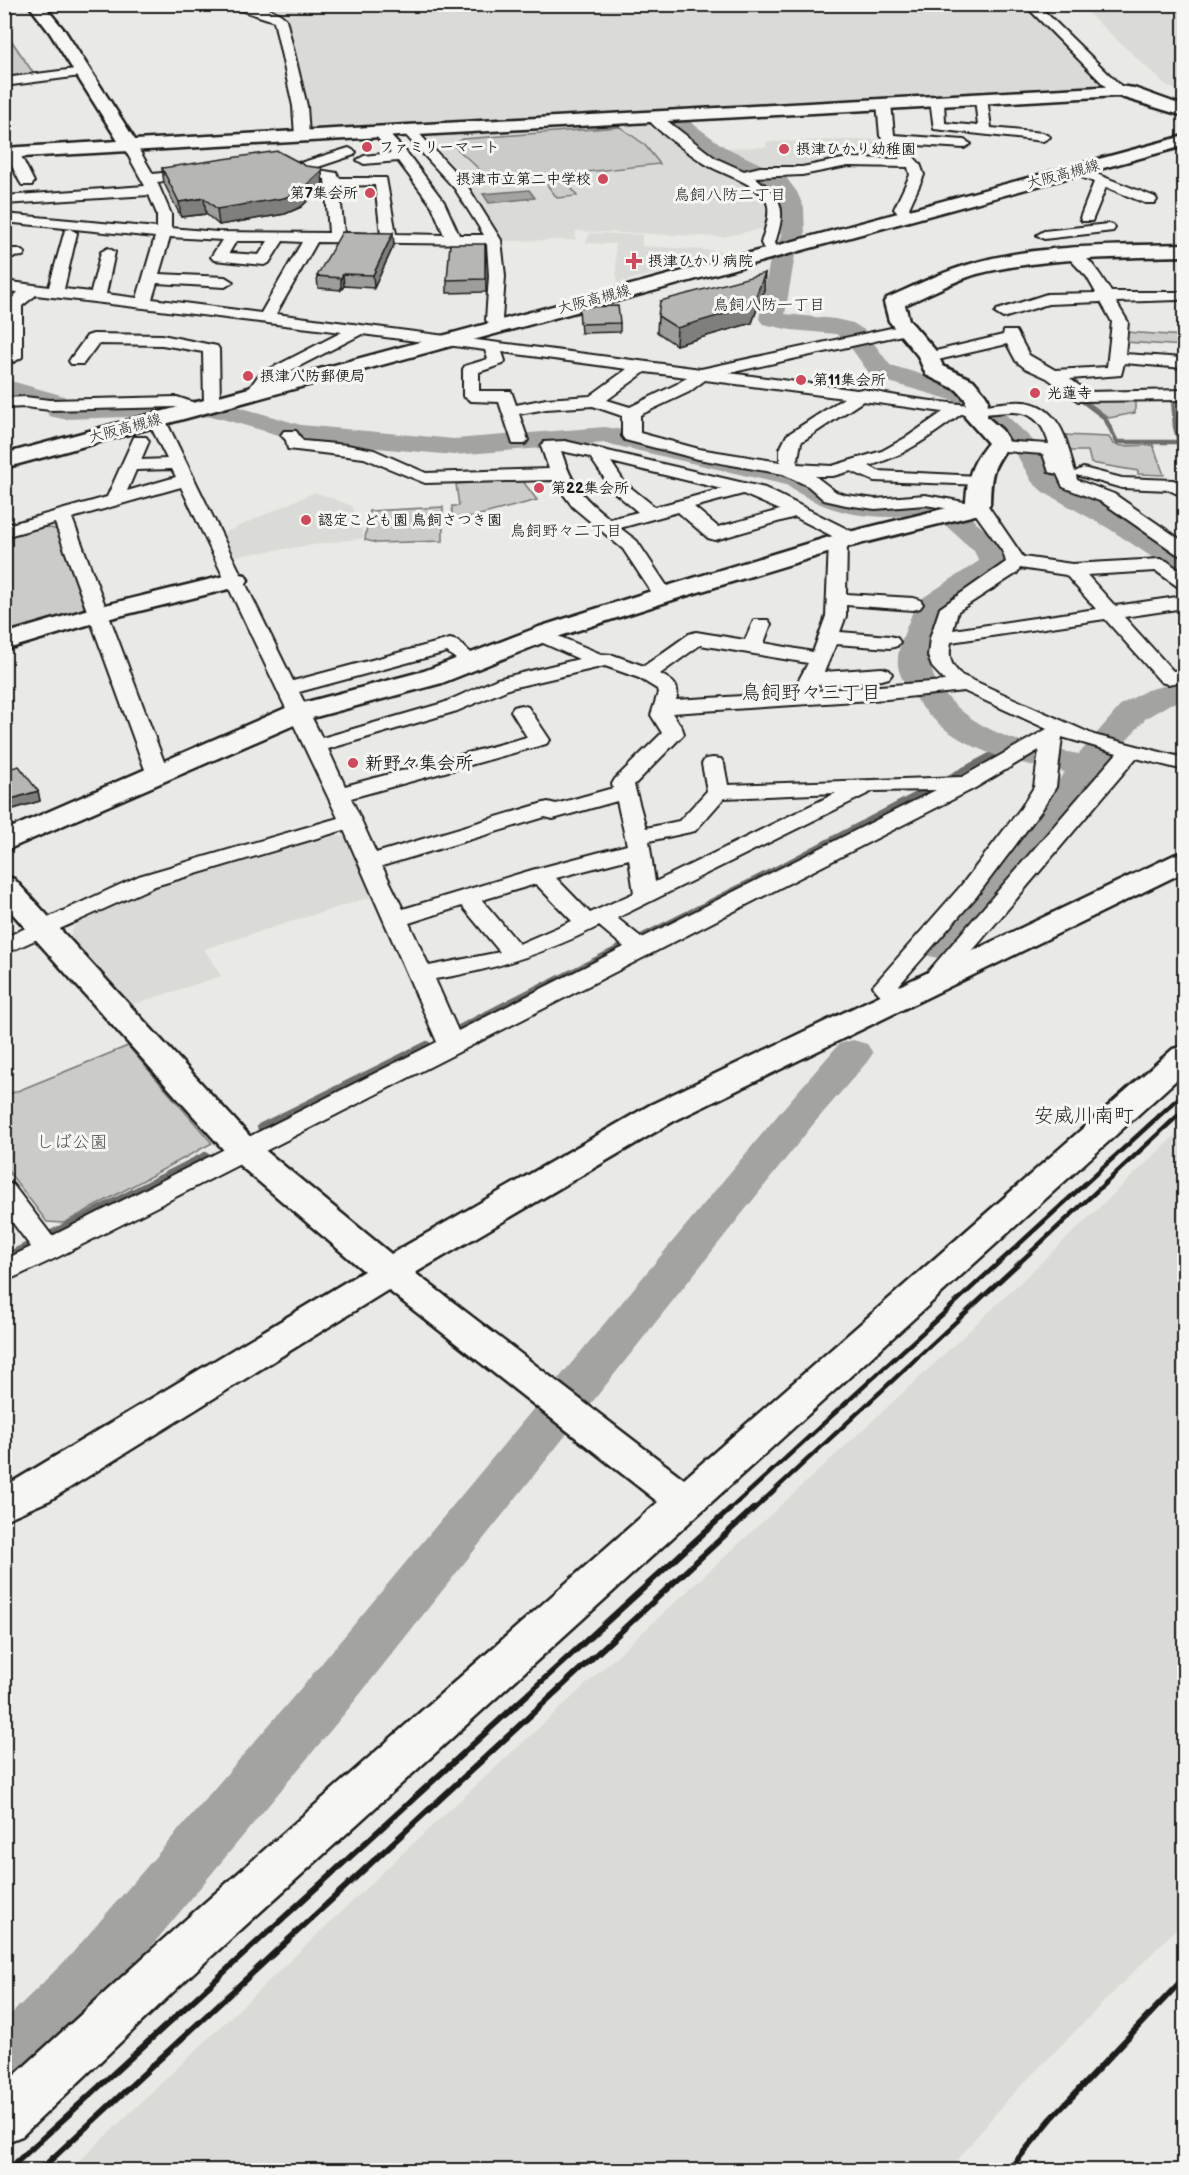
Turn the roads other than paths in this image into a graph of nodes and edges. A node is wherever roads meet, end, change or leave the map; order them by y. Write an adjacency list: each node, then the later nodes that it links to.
1 (35, 4): 4 (street)
2 (228, 4): 15 (street)
3 (1030, 4): 6 (street)
4 (84, 72): 5 (street); 20 (street)
5 (4, 82)
6 (1118, 91): 7 (street); 10 (street)
7 (981, 98): 8 (street); 13 (street)
8 (937, 100): 9 (street); 13 (street)
9 (884, 103): 11 (street); 17 (street)
10 (1185, 111)
11 (652, 116): 12 (street); 31 (street)
12 (408, 130): 14 (street); 56 (street)
13 (985, 131): 16 (street)
14 (379, 132): 15 (street); 23 (street)
15 (302, 136): 20 (street)
16 (1043, 137)
17 (889, 139): 19 (street); 26 (street)
18 (1185, 141): 29 (street, 大阪高槻線)
19 (976, 145)
20 (130, 146): 22 (street); 36 (street)
21 (349, 152): 27 (street)
22 (8, 153): 30 (street)
23 (402, 156): 25 (street); 32 (street)
24 (282, 160): 27 (street)
25 (364, 160)
26 (912, 163): 31 (street); 41 (street)
27 (300, 168): 35 (street)
28 (216, 170): 36 (street)
29 (1076, 170): 34 (street); 41 (street, 大阪高槻線)
30 (27, 176)
31 (742, 176): 57 (street)
32 (419, 178): 33 (street); 55 (street)
33 (381, 181): 35 (street); 54 (street)
34 (1102, 181): 39 (street); 43 (street)
35 (332, 182): 53 (street)
36 (154, 191): 37 (street); 40 (street); 48 (street)
37 (27, 199): 38 (street); 44 (street)
38 (4, 200)
39 (1150, 200)
40 (81, 215)
41 (908, 216): 57 (street, 大阪高槻線)
42 (4, 218): 44 (street)
43 (1087, 218)
44 (24, 220): 48 (street)
45 (1108, 228): 46 (street)
46 (1069, 232): 49 (street); 59 (street)
47 (70, 233): 65 (street)
48 (163, 235): 50 (street); 60 (street); 66 (street)
49 (1044, 235)
50 (232, 236): 51 (street); 51 (street)
51 (278, 237): 52 (street)
52 (312, 237): 53 (street); 72 (street)
53 (337, 237): 54 (street)
54 (389, 239): 55 (street)
55 (454, 240): 56 (street)
56 (494, 240): 73 (street)
57 (782, 250): 73 (street, 大阪高槻線)
58 (1185, 250): 59 (street)
59 (1081, 253): 67 (street); 75 (street)
60 (151, 278): 62 (street); 69 (street)
61 (1168, 280): 68 (street)
62 (225, 282)
63 (4, 286): 64 (street)
64 (35, 289): 65 (street); 78 (street)
65 (55, 292): 66 (street)
66 (98, 297): 69 (street)
67 (1106, 297): 68 (street); 71 (street); 83 (street)
68 (1181, 300)
69 (143, 303): 70 (street)
70 (197, 310): 72 (street); 76 (street)
71 (1003, 313)
72 (266, 318): 74 (street)
73 (498, 325): 77 (street, 大阪高槻線)
74 (358, 330): 77 (street); 89 (street)
75 (905, 330): 81 (street); 87 (street)
76 (162, 340): 82 (street); 84 (street)
77 (447, 340): 79 (street); 89 (street, 大阪高槻線)
78 (11, 347)
79 (494, 354): 86 (street); 94 (street); 94 (street)
80 (120, 355): 84 (street)
81 (928, 357): 88 (street); 96 (street)
82 (98, 358)
83 (1116, 358): 85 (street); 88 (street)
84 (211, 361): 95 (street)
85 (1185, 363)
86 (641, 367): 87 (street); 92 (street)
87 (702, 374): 90 (street); 97 (street)
88 (1053, 375): 91 (street)
89 (254, 393): 95 (street, 大阪高槻線)
90 (862, 394): 96 (street); 107 (street)
91 (1185, 395)
92 (594, 401): 94 (street); 97 (street)
93 (4, 403): 95 (street)
94 (507, 404): 100 (street)
95 (204, 406): 98 (street, 大阪高槻線)
96 (966, 410): 102 (street); 106 (street); 108 (street)
97 (631, 414): 107 (street)
98 (156, 419): 104 (street, 大阪高槻線); 109 (street)
99 (290, 435): 110 (street)
100 (519, 440)
101 (140, 441): 105 (street)
102 (997, 446): 108 (street); 114 (street)
103 (596, 453): 110 (street); 111 (street); 117 (street)
104 (4, 461)
105 (131, 465): 109 (street); 113 (street)
106 (855, 466): 107 (street); 114 (street)
107 (788, 469): 114 (street)
108 (1064, 469): 112 (street); 122 (street)
109 (183, 472): 113 (street); 125 (street)
110 (560, 474): 119 (street)
111 (743, 488): 115 (street); 116 (street)
112 (1185, 492)
113 (116, 500): 118 (street)
114 (966, 505): 121 (street); 123 (street)
115 (682, 506): 116 (street); 117 (street)
116 (797, 511): 121 (street)
117 (652, 514): 119 (street)
118 (62, 516): 120 (street); 132 (street)
119 (606, 525): 127 (street)
120 (4, 532)
121 (845, 541): 127 (street); 128 (street)
122 (1185, 549)
123 (1015, 562): 124 (street); 136 (street)
124 (1072, 570): 126 (street); 131 (street)
125 (236, 580): 132 (street); 148 (street)
126 (1185, 582)
127 (663, 595): 134 (street)
128 (837, 599): 130 (street); 135 (street)
129 (1183, 603): 131 (street)
130 (913, 604)
131 (1109, 612): 136 (street); 145 (street)
132 (98, 614): 137 (street); 158 (street)
133 (760, 624): 139 (street)
134 (541, 635): 141 (street); 142 (street)
135 (828, 637): 138 (street); 140 (street)
136 (940, 638): 147 (street)
137 (4, 642)
138 (890, 642)
139 (752, 648): 140 (street); 143 (street)
140 (820, 658): 146 (street)
141 (599, 661): 143 (street); 154 (street)
142 (473, 663): 148 (street); 152 (street)
143 (646, 674): 150 (street)
144 (882, 674): 146 (street)
145 (1185, 675)
146 (809, 679): 149 (street)
147 (966, 685): 149 (street); 153 (street)
148 (287, 689): 152 (street)
149 (800, 698): 150 (street)
150 (663, 707): 161 (street)
151 (522, 711): 163 (street)
152 (298, 713): 154 (street); 158 (street)
153 (1054, 739): 155 (street); 159 (street); 180 (street)
154 (316, 746): 163 (street)
155 (1127, 749): 157 (street); 180 (street)
156 (713, 764): 162 (street)
157 (1185, 764)
158 (158, 775): 165 (street)
159 (950, 783): 160 (street); 177 (street)
160 (869, 784): 162 (street); 171 (street)
161 (625, 792): 166 (street); 168 (street)
162 (718, 792): 166 (street)
163 (338, 795): 164 (street)
164 (351, 821): 168 (street); 175 (street)
165 (4, 842)
166 (638, 843): 169 (street); 171 (street)
167 (1185, 861): 180 (street)
168 (370, 862): 173 (street)
169 (540, 875): 172 (street); 174 (street)
170 (4, 885): 175 (street)
171 (646, 896): 174 (street)
172 (467, 897): 173 (street); 178 (street)
173 (396, 919): 179 (street)
174 (594, 920): 177 (street); 178 (street)
175 (44, 929): 176 (street); 183 (street)
176 (4, 947)
177 (639, 948): 181 (street)
178 (515, 955): 179 (street)
179 (421, 975): 181 (street)
180 (916, 991): 187 (street)
181 (451, 1045): 183 (street)
182 (1185, 1056): 188 (street)
183 (243, 1150): 185 (street); 187 (street)
184 (4, 1191): 185 (street)
185 (48, 1250): 186 (street)
186 (4, 1272)
187 (389, 1272): 188 (street); 189 (street)
188 (687, 1503): 190 (street)
189 (4, 1505)
190 (4, 2119)

